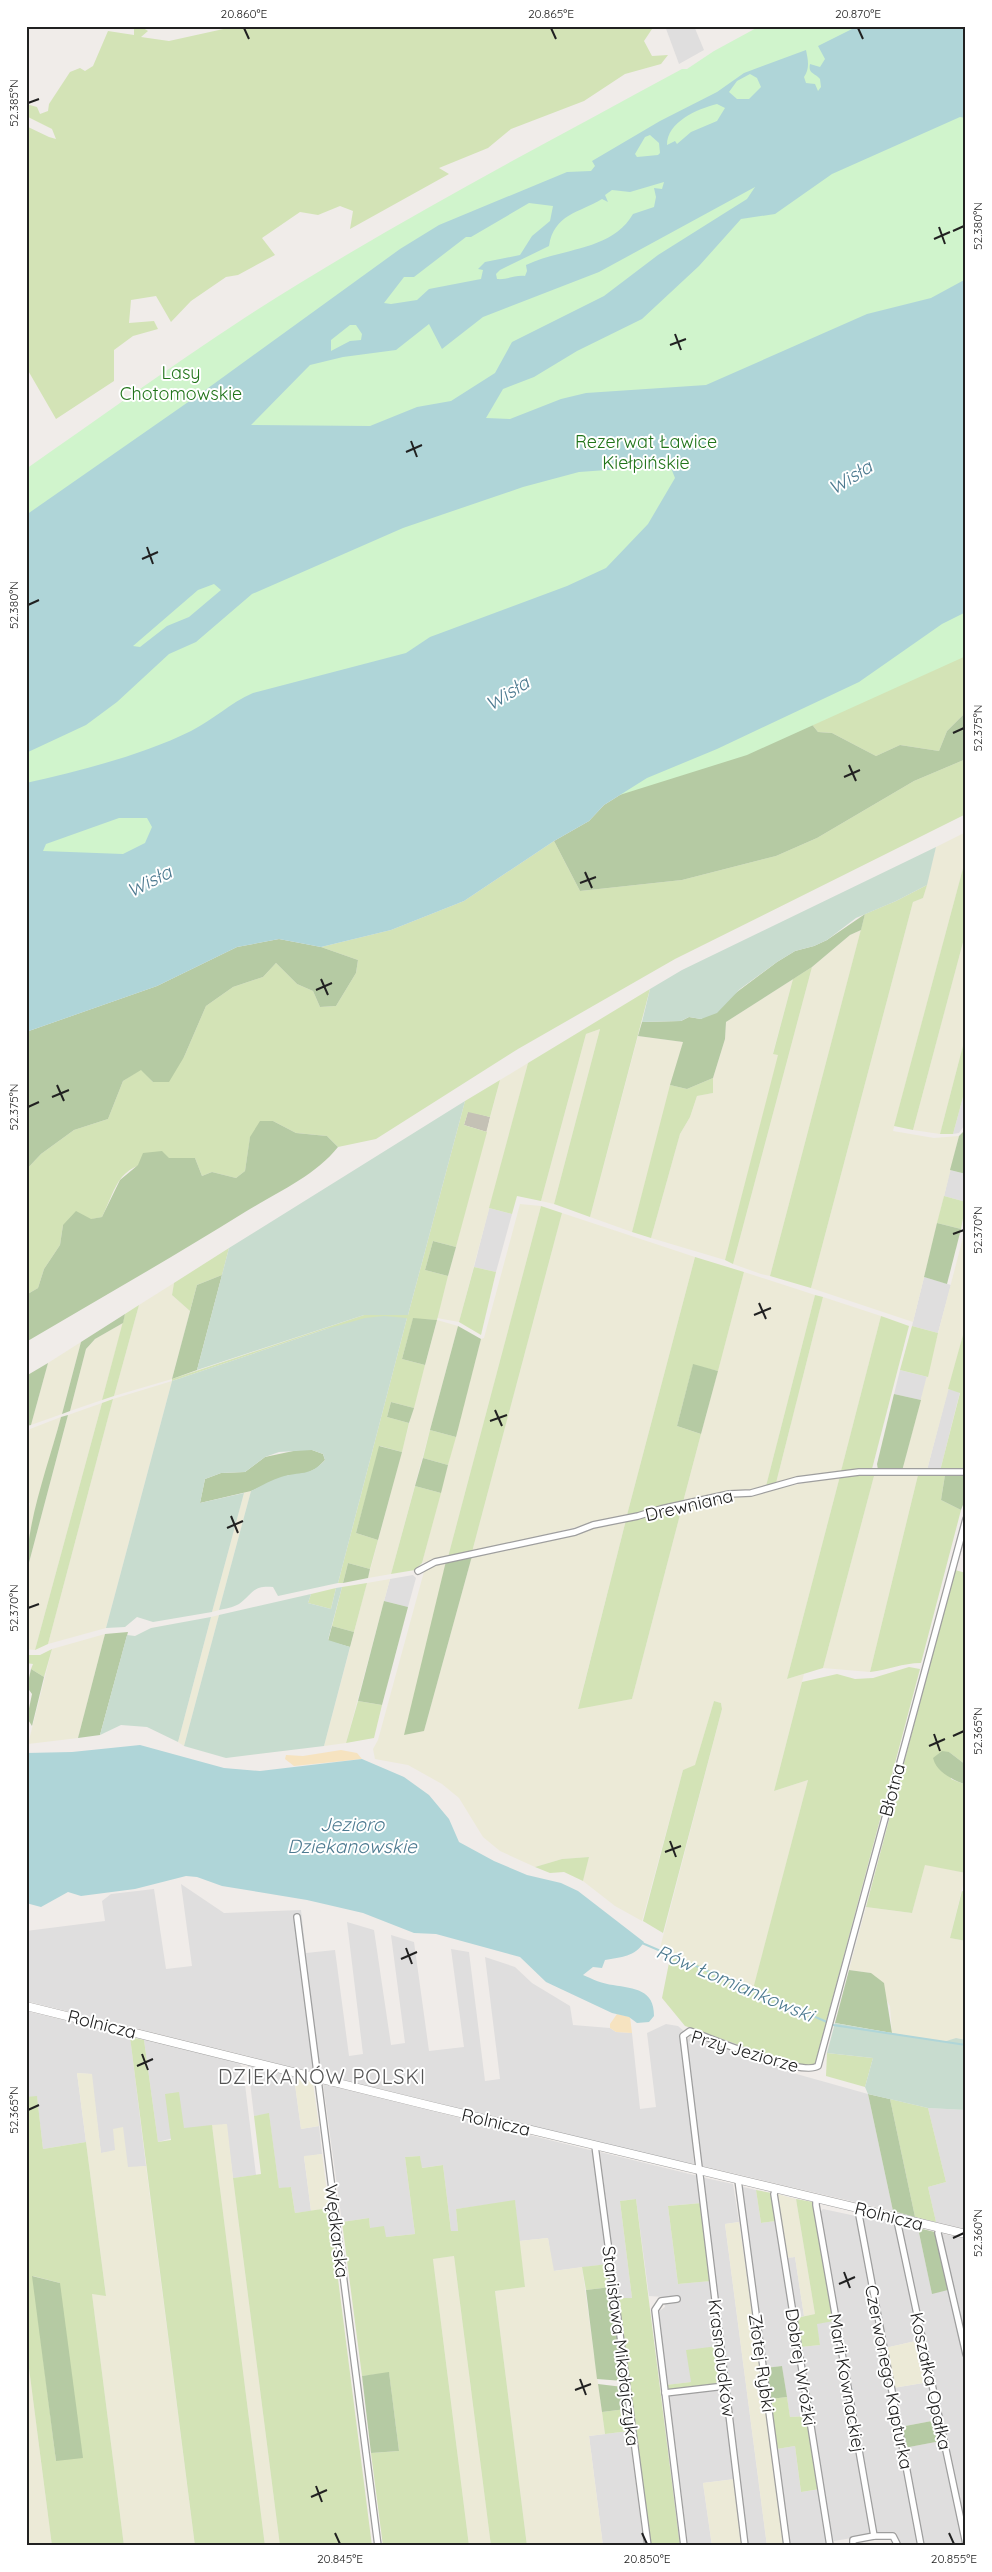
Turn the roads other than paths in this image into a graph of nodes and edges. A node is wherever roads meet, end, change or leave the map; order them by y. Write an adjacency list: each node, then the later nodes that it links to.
1 (966, 1472): 3 (street, Drewniana)
2 (966, 1519): 6 (street, Błotna)
3 (418, 1571)
4 (297, 1917): 7 (street, Wędkarska)
5 (26, 2006): 7 (street, Rolnicza)
6 (821, 2061): 9 (street, Przy Jeziorze)
7 (318, 2078): 8 (street, Rolnicza); 23 (street, Wędkarska)
8 (596, 2146): 9 (street, Rolnicza); 24 (street, Stanisława Mikołajczyka)
9 (699, 2171): 10 (street, Rolnicza); 19 (street, Krasnoludków)
10 (738, 2180): 11 (street, Rolnicza); 27 (street, Złotej Rybki)
11 (776, 2189): 12 (street, Rolnicza); 28 (street, Dobrej Wróżki)
12 (816, 2199): 13 (street, Rolnicza); 21 (street, Marii Kownackiej)
13 (860, 2209): 14 (street, Rolnicza); 31 (street, Czerwonego Kapturka)
14 (900, 2219): 15 (street, Rolnicza); 22 (street, Koszałka Opałka)
15 (939, 2228): 16 (street, Rolnicza); 18 (street)
16 (966, 2234)
17 (677, 2299): 20 (street)
18 (966, 2354)
19 (725, 2386): 20 (street); 26 (street, Krasnoludków)
20 (665, 2393): 25 (street)
21 (874, 2536): 29 (street); 30 (street)
22 (966, 2544)
23 (378, 2546)
24 (648, 2546)
25 (684, 2546)
26 (745, 2546)
27 (787, 2546)
28 (830, 2546)
29 (854, 2546)
30 (898, 2546)
31 (921, 2546)

